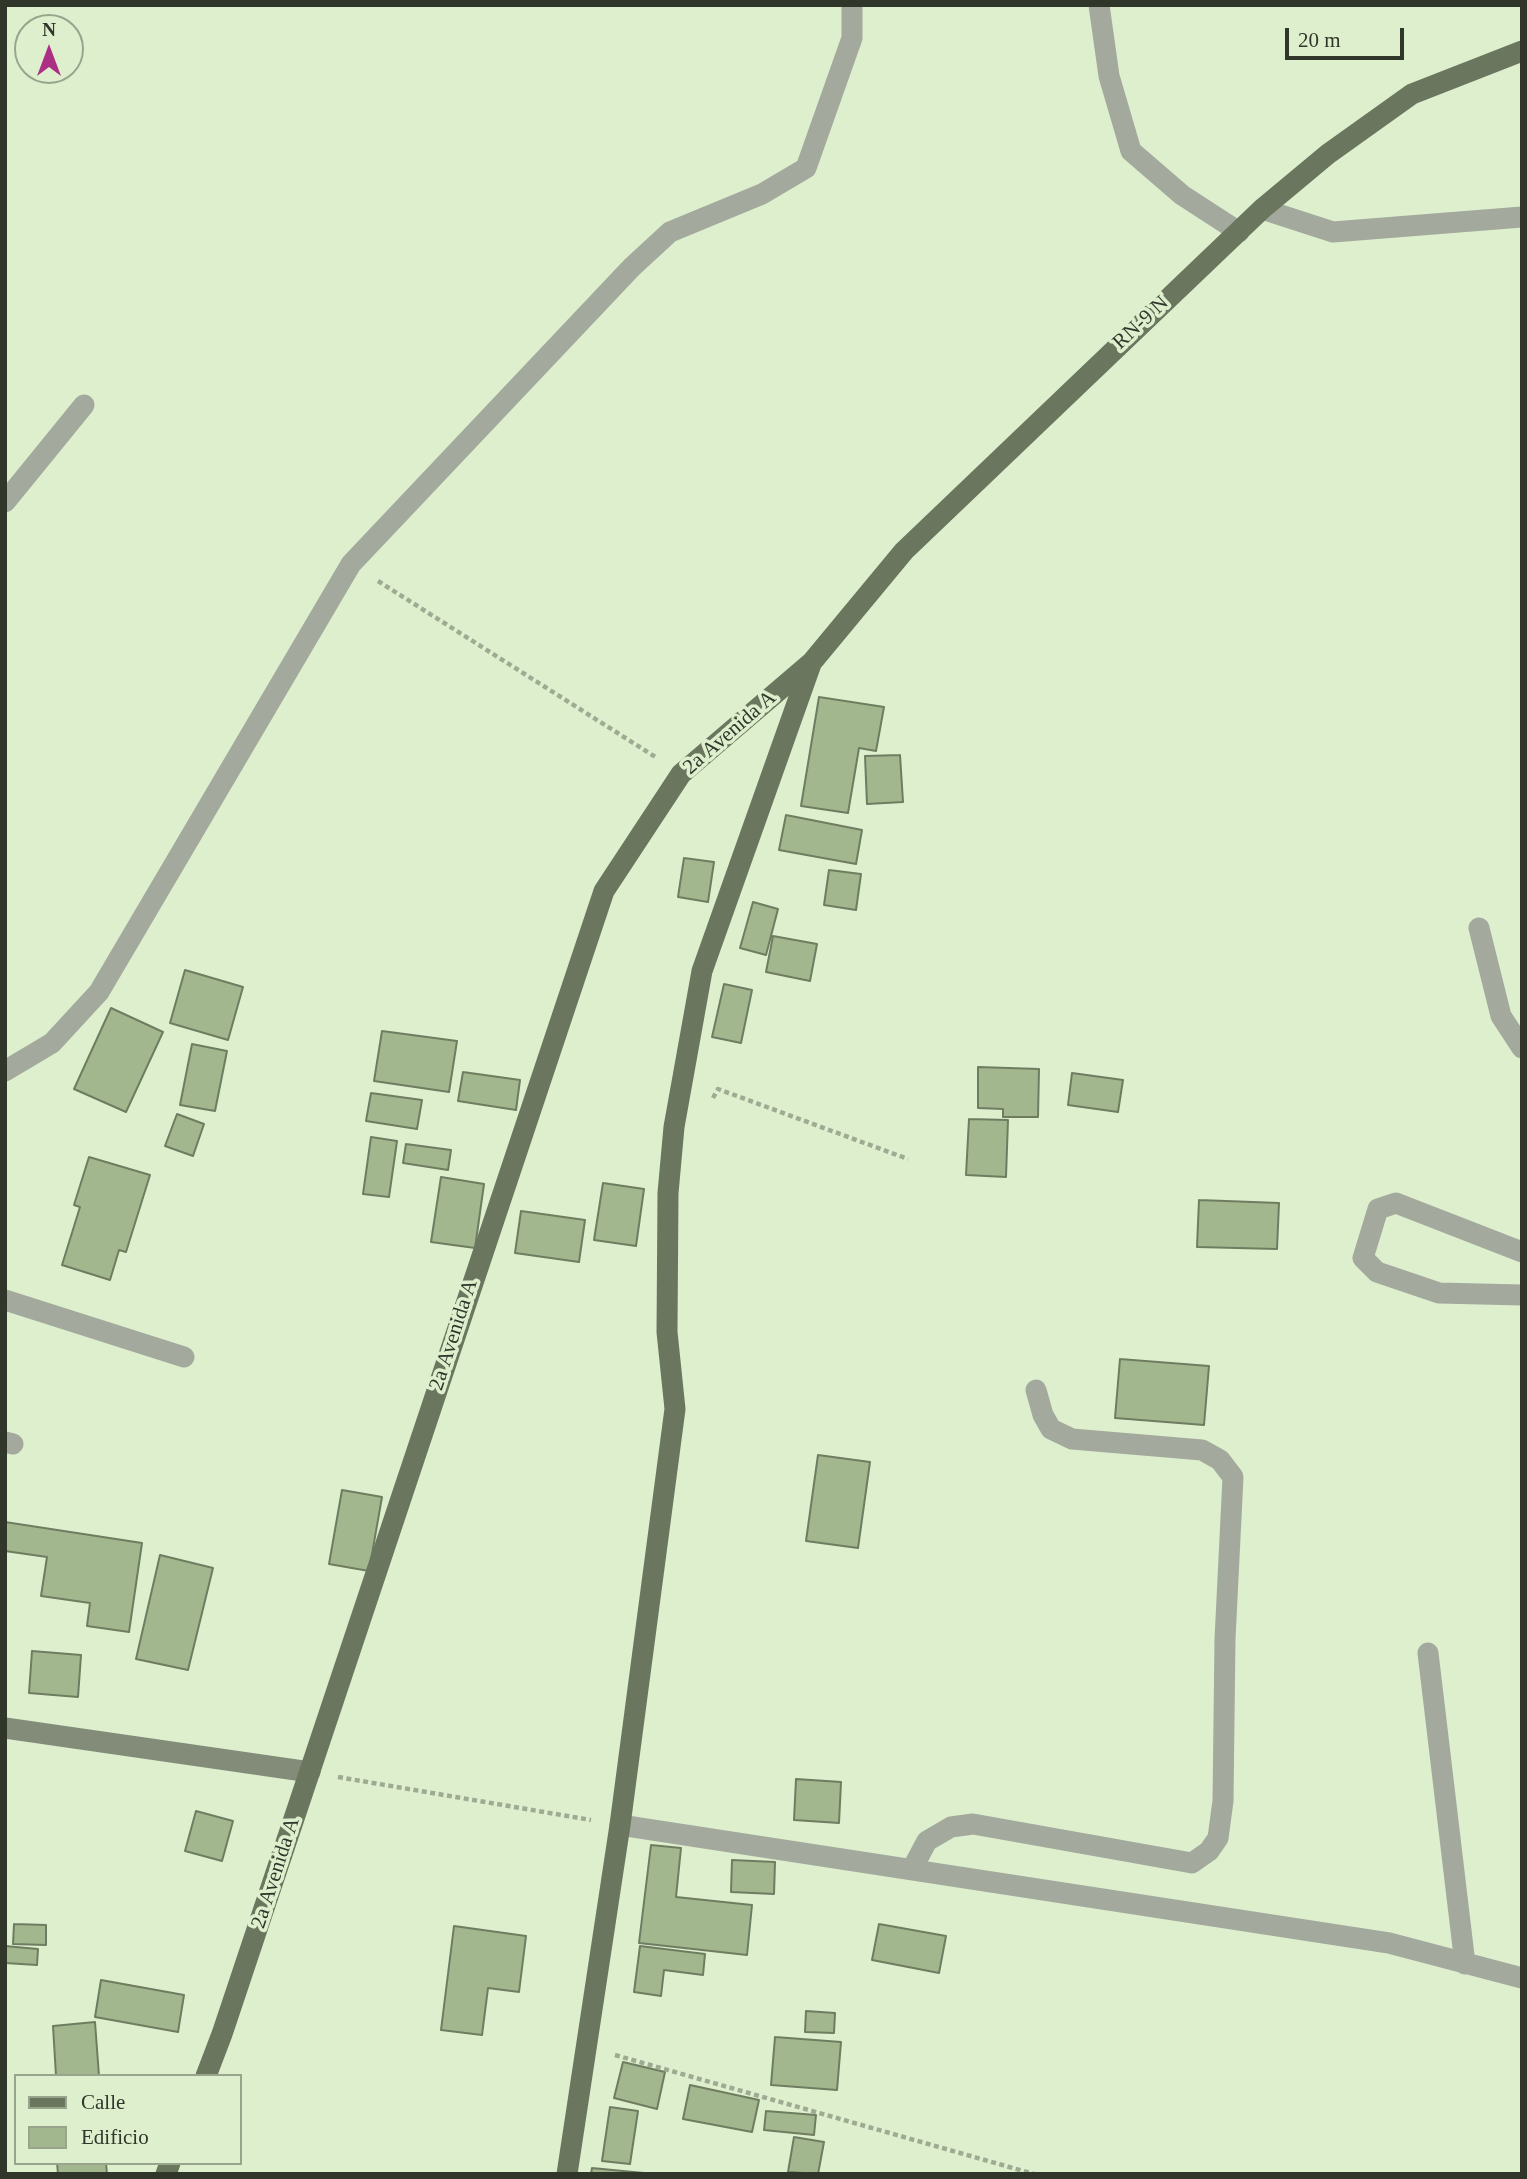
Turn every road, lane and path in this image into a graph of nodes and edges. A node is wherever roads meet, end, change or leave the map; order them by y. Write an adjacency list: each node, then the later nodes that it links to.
1 (852, 5): 9 (street)
2 (1099, 5): 6 (street)
3 (1522, 51): 4 (main road, RN-9 N)
4 (1262, 209): 5 (street); 6 (main road, RN-9 N)
5 (1522, 217)
6 (1239, 233): 10 (main road, RN-9 N)
7 (84, 405): 8 (street)
8 (5, 502)
9 (351, 564): 11 (path); 14 (street)
10 (812, 662): 11 (main road, 2a Avenida A); 15 (main road)
11 (681, 774): 24 (main road, 2a Avenida A)
12 (1479, 928): 13 (street)
13 (1522, 1048)
14 (5, 1071)
15 (674, 1127): 16 (path); 25 (main road)
16 (908, 1159)
17 (1522, 1252): 18 (street)
18 (1522, 1295)
19 (5, 1300): 20 (street)
20 (184, 1357)
21 (1036, 1390): 26 (street)
22 (1428, 1653): 27 (street)
23 (5, 1728): 24 (main road)
24 (310, 1772): 25 (path); 30 (main road, 2a Avenida A)
25 (620, 1825): 26 (street); 29 (main road)
26 (912, 1869): 27 (street)
27 (1465, 1964): 28 (street)
28 (1522, 1978)
29 (587, 2047): 31 (main road); 32 (path)
30 (206, 2074)
31 (567, 2174)
32 (1034, 2174)

